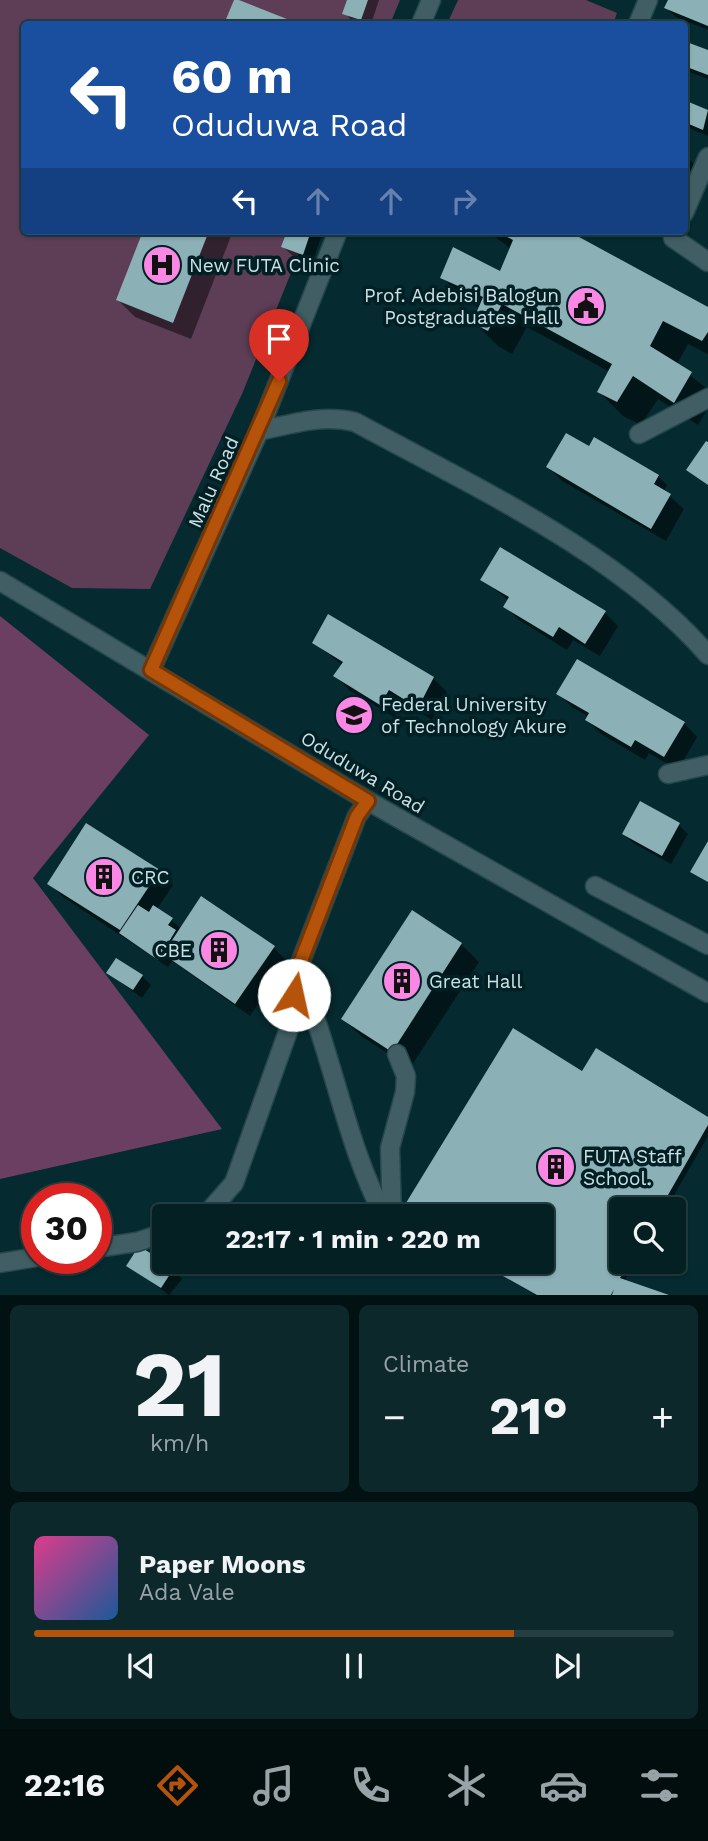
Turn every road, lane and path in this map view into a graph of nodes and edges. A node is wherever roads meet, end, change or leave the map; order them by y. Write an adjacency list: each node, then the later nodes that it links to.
1 (431, 0): 3 (street)
2 (648, 0): 4 (street)
3 (422, 21)
4 (639, 21)
5 (708, 157): 6 (street)
6 (688, 204)
7 (336, 235): 11 (street, Malu Road)
8 (672, 235): 9 (street)
9 (708, 262)
10 (708, 398): 12 (street)
11 (259, 431): 14 (street); 15 (street, Malu Road)
12 (639, 434)
13 (0, 581): 15 (street, Oduduwa Road)
14 (708, 655)
15 (151, 670): 18 (street, Oduduwa Road)
16 (708, 765): 17 (street)
17 (668, 774)
18 (368, 801): 21 (street); 22 (street, Oduduwa Road)
19 (595, 886): 20 (street)
20 (708, 945)
21 (297, 971): 24 (street); 27 (street)
22 (708, 993)
23 (397, 1054): 28 (street)
24 (234, 1183): 25 (street); 26 (street)
25 (216, 1204)
26 (228, 1204)
27 (379, 1204)
28 (392, 1204)
29 (152, 1237): 30 (street)
30 (112, 1246)
31 (21, 1260): 32 (street)
32 (0, 1263)

